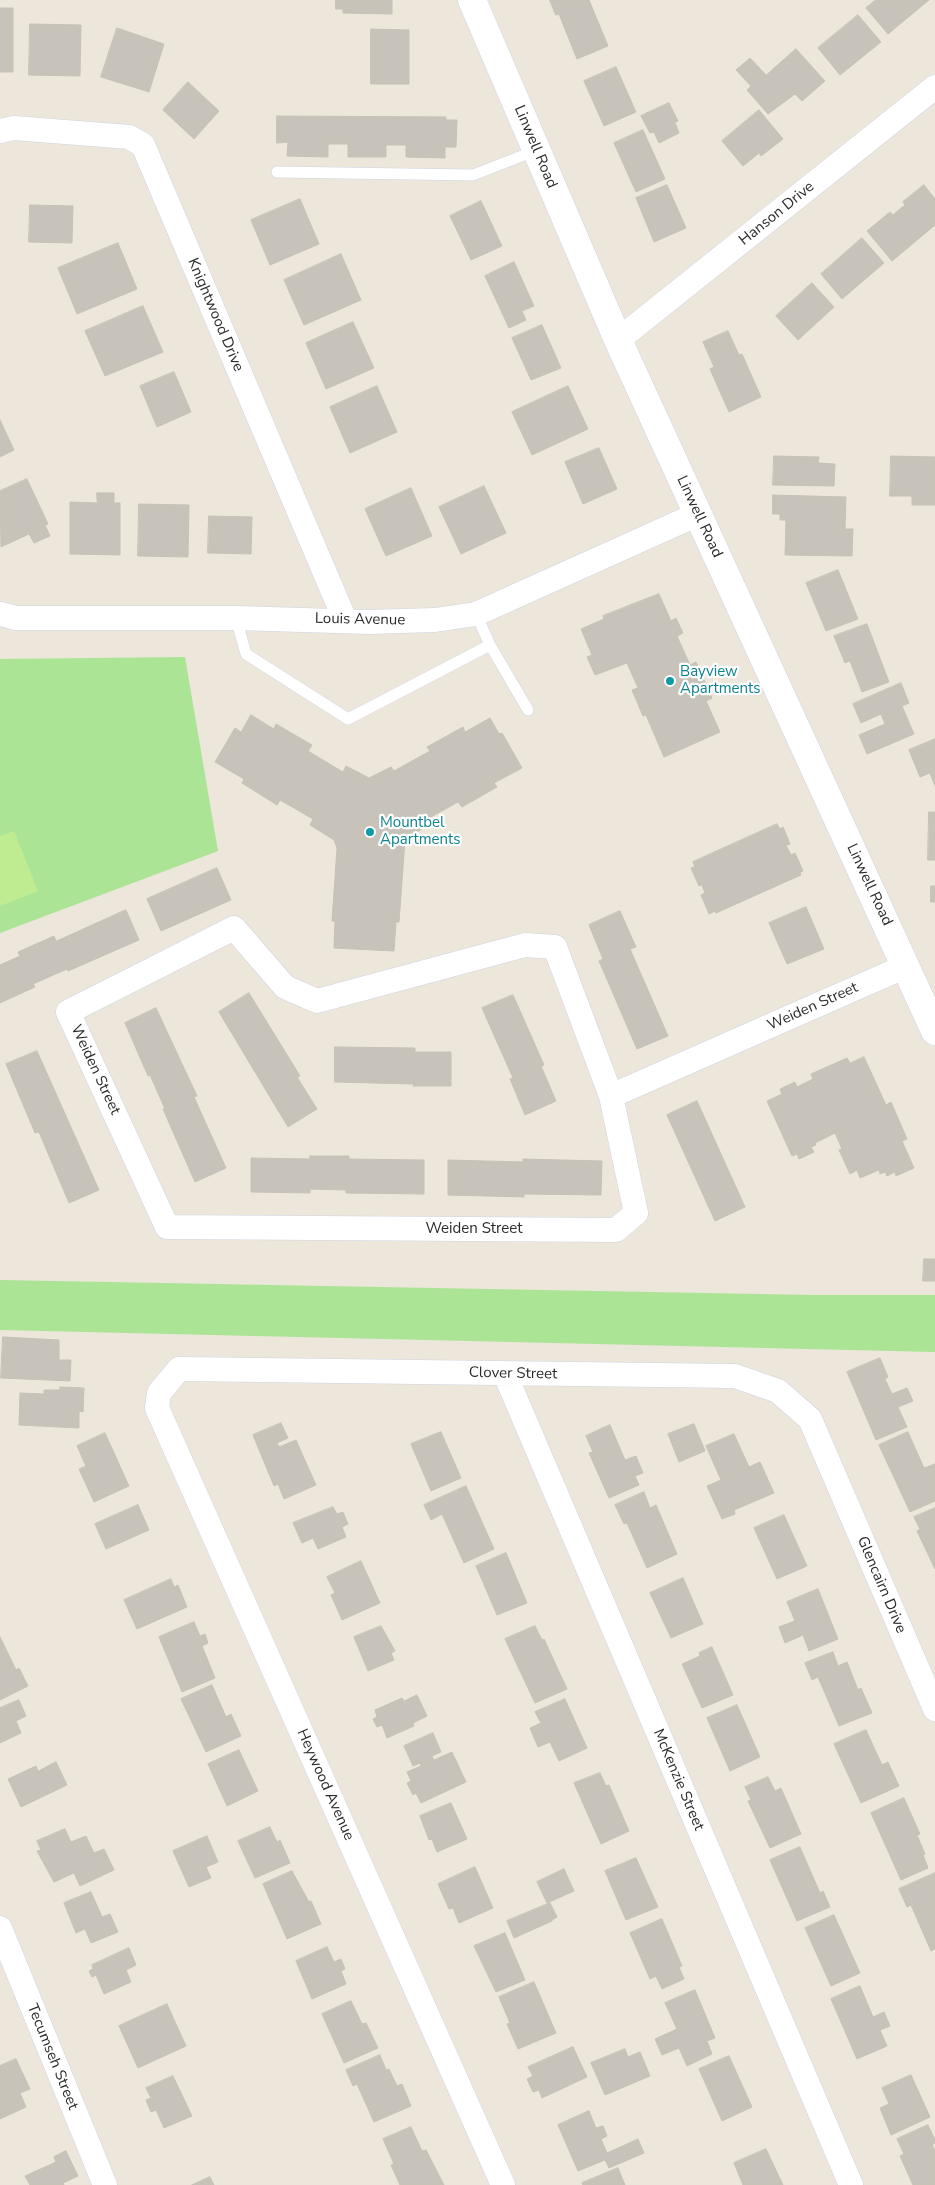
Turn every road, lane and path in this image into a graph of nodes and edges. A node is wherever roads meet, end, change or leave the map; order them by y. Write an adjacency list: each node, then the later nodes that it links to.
1 (472, 0): 4 (main road, Linwell Road)
2 (935, 87): 6 (street, Hanson Drive)
3 (0, 131): 11 (street, Knightwood Drive)
4 (536, 150): 5 (lane); 6 (main road, Linwell Road)
5 (277, 172)
6 (618, 340): 7 (main road, Linwell Road)
7 (698, 514): 9 (street, Louis Avenue); 14 (main road, Linwell Road)
8 (0, 614): 10 (street, Louis Avenue)
9 (476, 614): 11 (street, Louis Avenue); 12 (lane)
10 (236, 618): 11 (street, Louis Avenue); 12 (lane)
11 (345, 620)
12 (490, 645): 13 (lane)
13 (528, 710)
14 (906, 966): 15 (main road, Linwell Road); 16 (street, Weiden Street)
15 (935, 1031)
16 (611, 1096): 16 (street, Weiden Street)
17 (505, 1374): 18 (street, Clover Street); 19 (street, Clover Street); 24 (street, McKenzie Street)
18 (166, 1384): 23 (street, Heywood Avenue)
19 (827, 1460): 20 (street, Glencairn Drive)
20 (935, 1709)
21 (0, 1928): 22 (street, Tecumseh Street)
22 (105, 2185)
23 (503, 2185)
24 (851, 2185)

